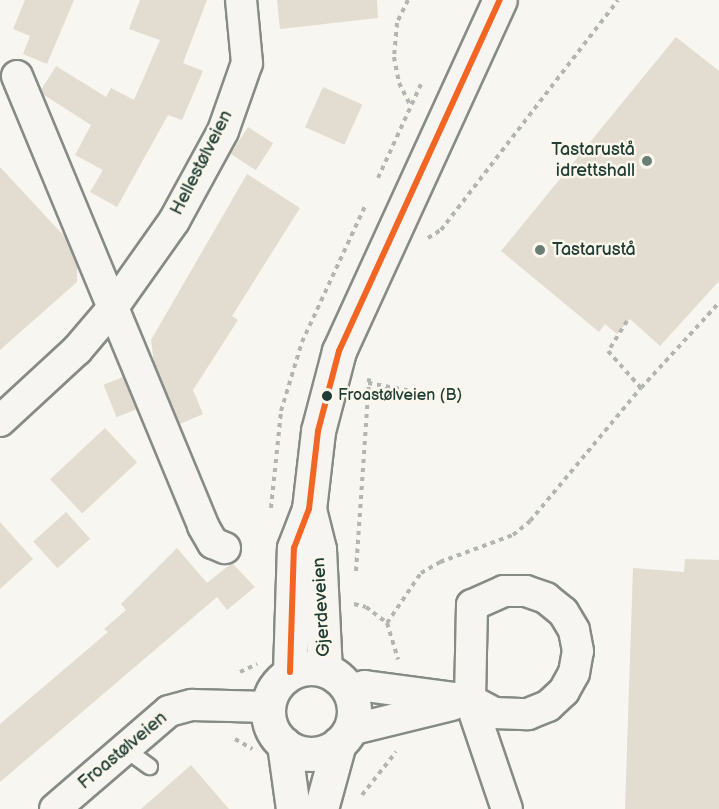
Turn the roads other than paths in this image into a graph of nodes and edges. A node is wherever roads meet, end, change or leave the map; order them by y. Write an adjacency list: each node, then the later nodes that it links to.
1 (241, 0): 4 (street, Hellestølveien)
2 (500, 0): 6 (main road, Gjerdeveien)
3 (16, 76): 4 (street)
4 (111, 310): 5 (street, Hellestølveien); 7 (street)
5 (0, 421)
6 (309, 509): 8 (main road, Gjerdeveien); 9 (main road, Gjerdeveien)
7 (225, 548)
8 (277, 664): 9 (main road); 11 (main road)
9 (337, 680): 10 (street); 12 (main road)
10 (470, 700): 10 (street); 12 (street); 19 (street)
11 (268, 707): 13 (main road); 14 (street, Froastølveien)
12 (345, 737): 13 (main road); 18 (main road)
13 (284, 744): 17 (main road)
14 (124, 748): 15 (lane); 16 (street, Froastølveien)
15 (149, 766)
16 (55, 809)
17 (293, 809)
18 (321, 809)
19 (507, 809)

